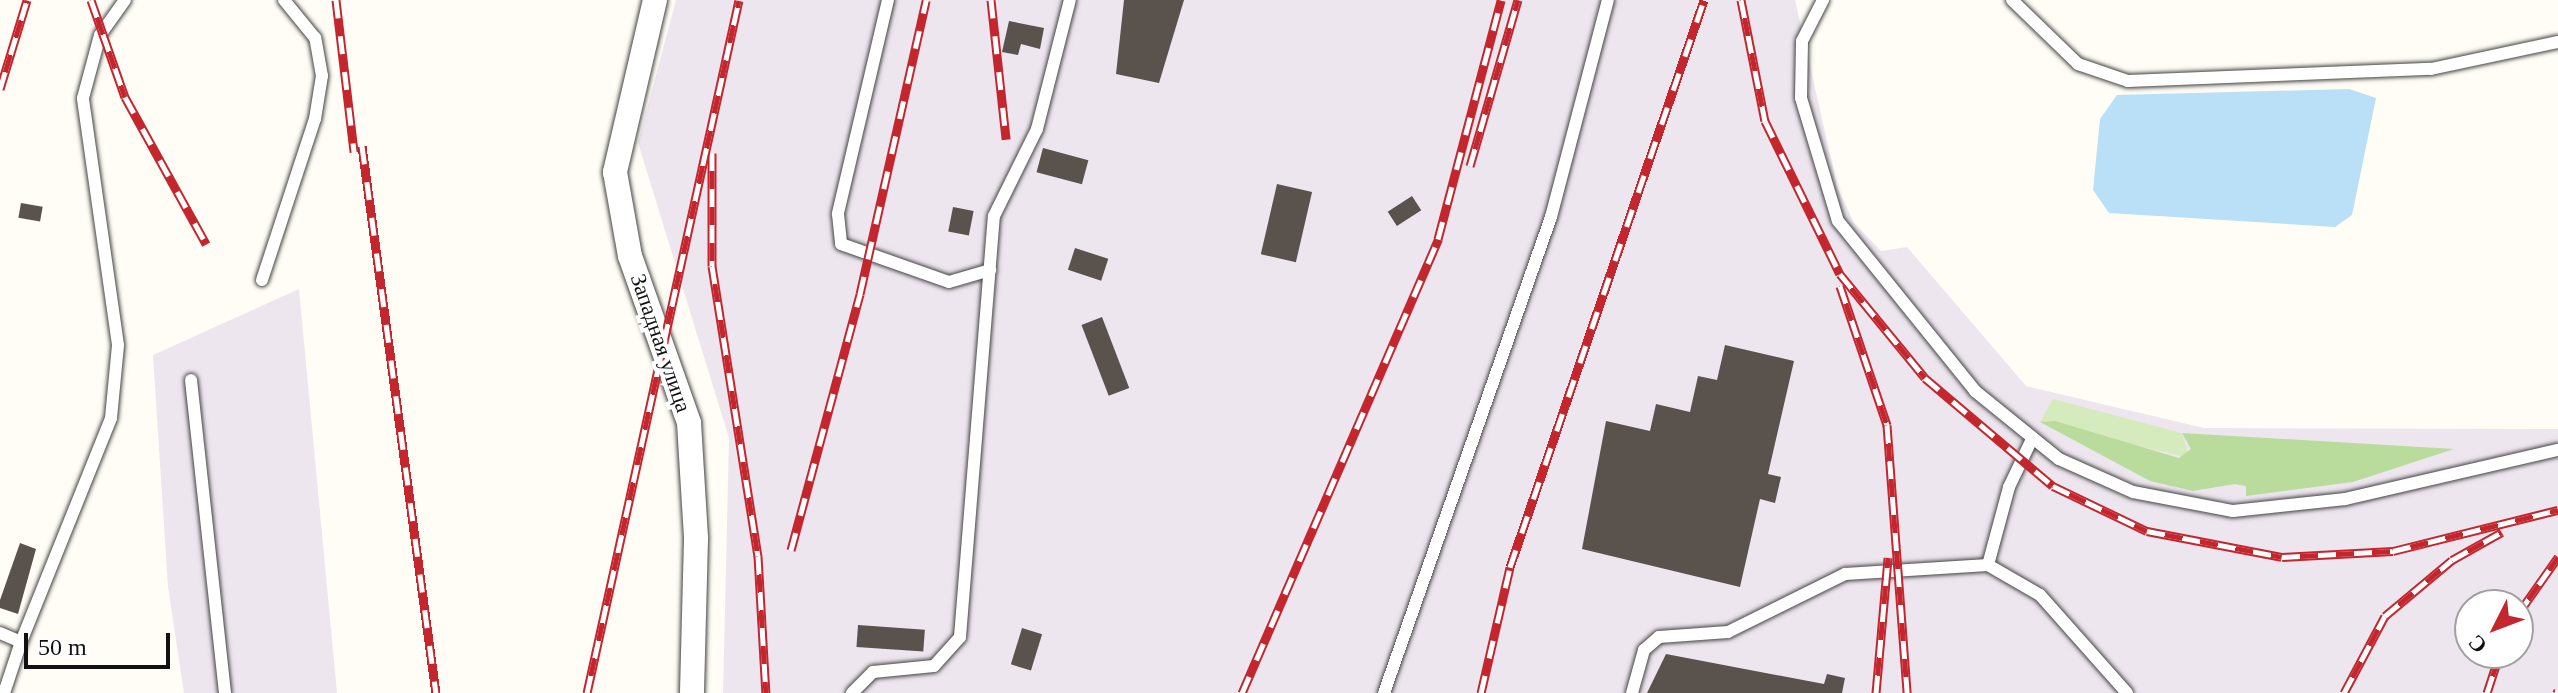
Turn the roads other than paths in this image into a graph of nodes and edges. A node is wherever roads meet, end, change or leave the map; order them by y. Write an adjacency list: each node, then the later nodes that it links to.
1 (125, 0): 17 (lane)
2 (284, 0): 11 (lane)
3 (655, 0): 20 (street, Западная улица)
4 (888, 0): 10 (lane)
5 (1070, 0): 10 (lane)
6 (1608, 0): 22 (lane)
7 (1823, 0): 13 (lane)
8 (2012, 0): 9 (lane)
9 (2558, 42)
10 (990, 270): 21 (lane)
11 (262, 280)
12 (191, 380): 19 (lane)
13 (2031, 441): 14 (lane); 15 (lane)
14 (2558, 450)
15 (1988, 565): 23 (lane); 24 (lane)
16 (0, 633): 17 (lane)
17 (21, 642): 18 (lane)
18 (4, 693)
19 (225, 693)
20 (692, 693)
21 (852, 693)
22 (1384, 693)
23 (1632, 693)
24 (2127, 693)

